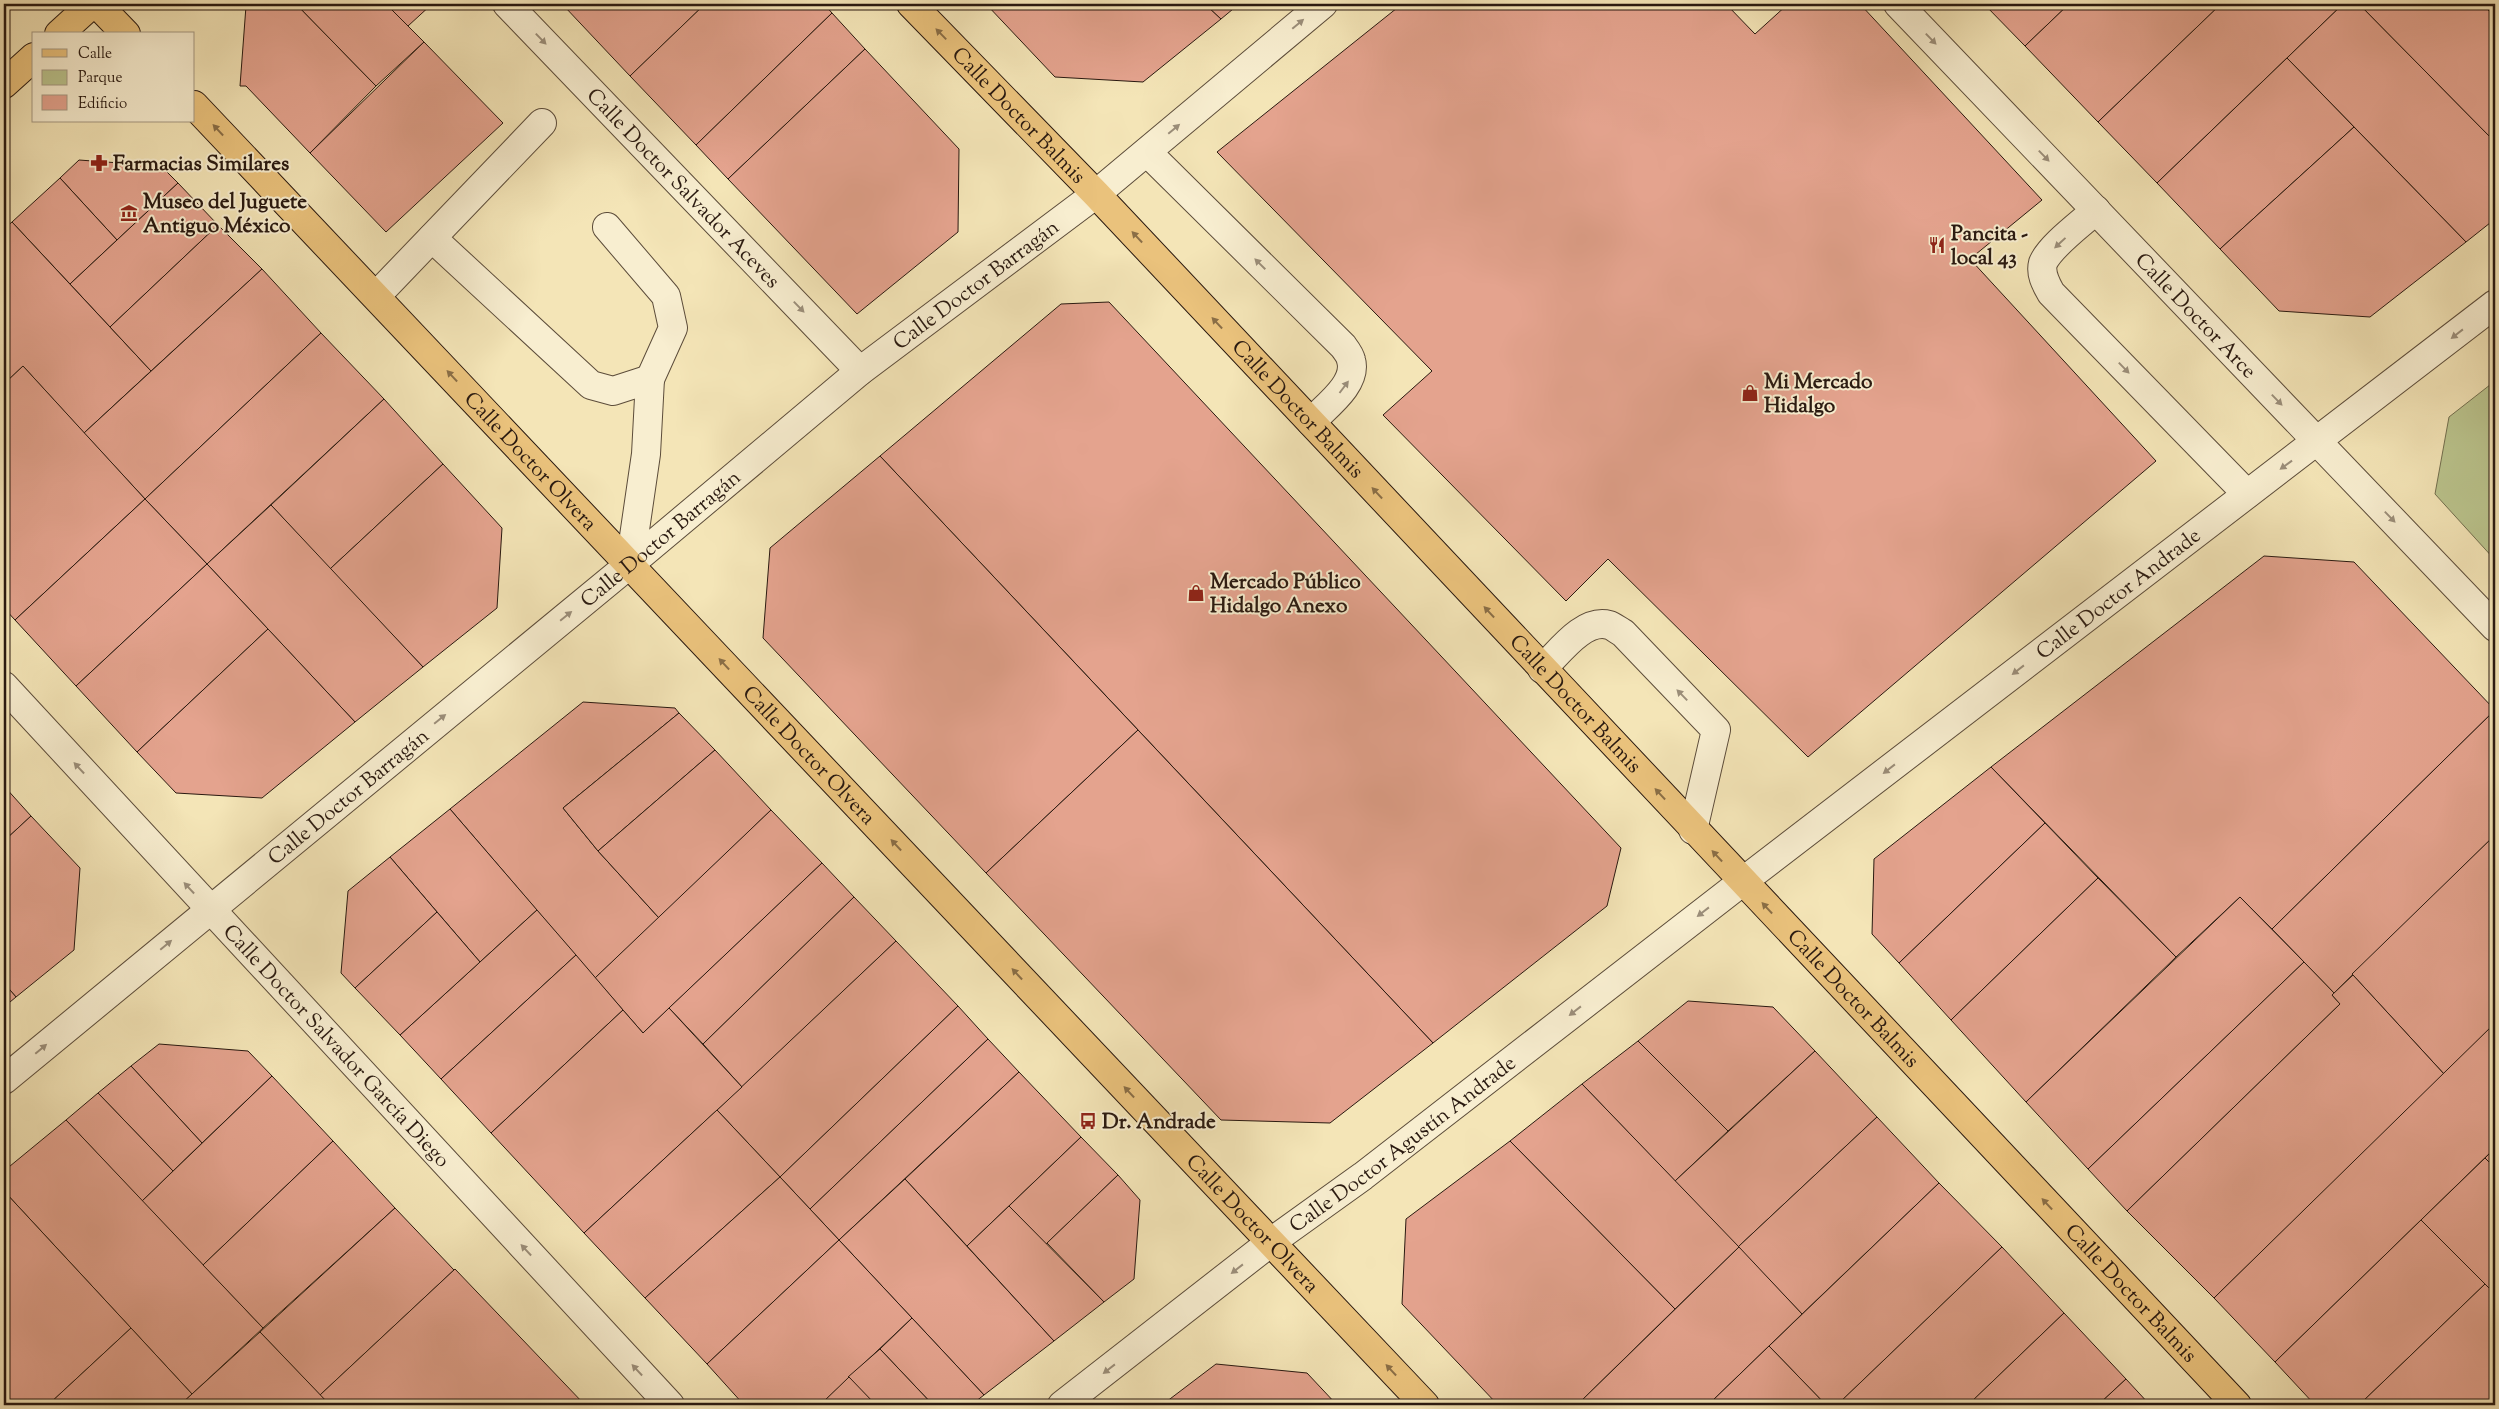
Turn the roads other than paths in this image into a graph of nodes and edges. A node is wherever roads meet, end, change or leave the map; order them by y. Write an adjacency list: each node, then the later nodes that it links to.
1 (92, 4): 7 (main road)
2 (97, 4): 8 (main road)
3 (507, 4): 20 (street, Calle Doctor Salvador Aceves, one-way to 20)
4 (912, 4): 14 (main road, Calle Doctor Balmis, one-way to 4)
5 (1323, 4): 13 (street, Calle Doctor Barragán, one-way to 5)
6 (1898, 4): 15 (street, Calle Doctor Arce, one-way to 15)
7 (61, 32)
8 (124, 32)
9 (32, 59): 10 (main road)
10 (4, 84)
11 (195, 106): 18 (main road, Calle Doctor Olvera, one-way to 11)
12 (542, 123): 17 (street)
13 (1147, 152): 14 (street, Calle Doctor Barragán); 22 (street, one-way to 13)
14 (1096, 194): 20 (street, Calle Doctor Barragán); 22 (main road, Calle Doctor Balmis, one-way to 14)
15 (2096, 210): 23 (street, Calle Doctor Arce, one-way to 23); 24 (street, one-way to 24)
16 (607, 227): 21 (street)
17 (432, 238): 18 (street); 21 (street)
18 (376, 296): 25 (main road, Calle Doctor Olvera, one-way to 18)
19 (2495, 304): 23 (street, Calle Doctor Andrade, one-way to 23)
20 (860, 371): 25 (street, Calle Doctor Barragán)
21 (650, 379): 25 (street)
22 (1311, 422): 27 (main road, Calle Doctor Balmis, one-way to 22)
23 (2318, 442): 24 (street, Calle Doctor Andrade, one-way to 24); 26 (street, Calle Doctor Arce, one-way to 26)
24 (2247, 494): 30 (street, Calle Doctor Andrade, one-way to 30)
25 (630, 564): 31 (street, Calle Doctor Barragán, one-way to 25); 33 (main road, Calle Doctor Olvera, one-way to 25)
26 (2495, 627)
27 (1542, 669): 29 (main road, Calle Doctor Balmis, one-way to 27); 29 (street, one-way to 27)
28 (4, 686): 31 (street, Calle Doctor Salvador García Diego, one-way to 28)
29 (1693, 830): 30 (main road, Calle Doctor Balmis, one-way to 29)
30 (1742, 882): 33 (street, Calle Doctor Agustín Andrade, one-way to 33); 37 (main road, Calle Doctor Balmis, one-way to 30)
31 (209, 909): 32 (street, Calle Doctor Barragán, one-way to 31); 34 (street, Calle Doctor Salvador García Diego, one-way to 31)
32 (4, 1080)
33 (1271, 1242): 35 (street, Calle Doctor Agustín Andrade, one-way to 35); 36 (main road, Calle Doctor Olvera, one-way to 33)
34 (670, 1405)
35 (1062, 1405)
36 (1425, 1405)
37 (2237, 1405)

